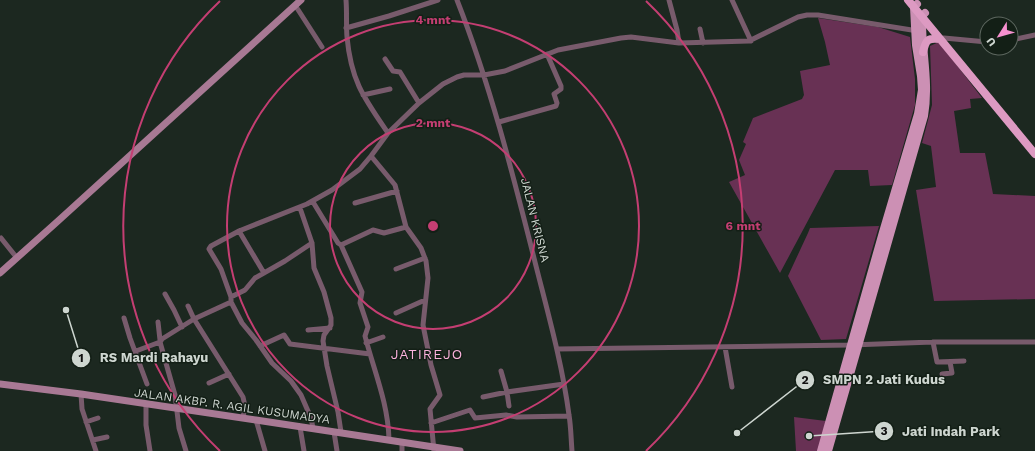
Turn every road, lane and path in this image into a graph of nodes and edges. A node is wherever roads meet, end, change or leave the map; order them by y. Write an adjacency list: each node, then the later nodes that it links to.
1 (301, 0): 10 (main road)
2 (346, 0): 12 (street)
3 (438, 0): 8 (street)
4 (457, 0): 26 (street, JALAN KRISNA)
5 (668, 0): 20 (street)
6 (732, 0): 18 (street)
7 (908, 0): 9 (highway)
8 (426, 2): 12 (street)
9 (915, 4): 11 (highway); 14 (main road)
10 (295, 6): 22 (street); 44 (main road)
11 (923, 14): 14 (main road); 16 (highway)
12 (346, 28): 28 (street)
13 (700, 29): 21 (street)
14 (918, 31): 18 (street); 23 (main road); 65 (main road)
15 (1035, 35): 17 (street)
16 (942, 38): 19 (street); 23 (highway); 32 (highway); 33 (highway)
17 (1019, 38)
18 (751, 41): 21 (street)
19 (979, 41)
20 (679, 43): 21 (street); 24 (street)
21 (703, 43)
22 (322, 47)
23 (923, 52): 65 (main road)
24 (547, 54): 26 (street); 30 (street)
25 (385, 59): 29 (street)
26 (484, 75): 29 (street); 30 (street, JALAN KRISNA)
27 (390, 89): 28 (street)
28 (362, 95): 31 (street)
29 (419, 103): 31 (street)
30 (499, 122): 69 (street, JALAN KRISNA)
31 (388, 133): 34 (street)
32 (1035, 147)
33 (1035, 154)
34 (372, 156): 35 (street); 36 (street)
35 (397, 191): 37 (street); 39 (street)
36 (313, 202): 38 (street); 43 (street)
37 (355, 203)
38 (300, 208): 40 (street); 42 (street)
39 (406, 227): 43 (street); 45 (street)
40 (239, 231): 48 (street); 50 (street)
41 (1, 238): 44 (street)
42 (312, 243): 48 (street); 58 (street)
43 (341, 245): 64 (street)
44 (17, 258): 47 (main road)
45 (425, 258): 46 (street); 51 (street)
46 (396, 268)
47 (0, 273)
48 (264, 273): 50 (street)
49 (165, 294): 57 (street)
50 (231, 299): 55 (street); 66 (street)
51 (425, 300): 53 (street); 93 (street)
52 (188, 306): 55 (street)
53 (396, 313)
54 (124, 318): 70 (street)
55 (194, 318): 57 (street); 75 (street)
56 (158, 322): 61 (street)
57 (182, 327): 61 (street)
58 (330, 328): 59 (street); 68 (street)
59 (308, 330)
60 (383, 337): 64 (street)
61 (160, 341): 70 (street); 87 (street)
62 (932, 342): 63 (street); 65 (street); 73 (street)
63 (1035, 342)
64 (366, 343): 71 (street)
65 (854, 345): 67 (street); 111 (main road); 112 (main road)
66 (260, 346): 68 (street); 95 (street)
67 (724, 347): 69 (street); 81 (street)
68 (324, 348): 71 (street); 96 (street)
69 (556, 349): 80 (street, JALAN KRISNA)
70 (136, 351): 79 (street)
71 (370, 354): 99 (street)
72 (964, 361): 73 (street)
73 (950, 362): 76 (street)
74 (500, 371): 82 (street)
75 (229, 374): 77 (street); 90 (street)
76 (942, 374)
77 (209, 383)
78 (0, 384): 83 (main road, JALAN AKBP. R. AGIL KUSUMADYA)
79 (147, 384)
80 (564, 384): 82 (street); 88 (street, JALAN KRISNA)
81 (732, 387)
82 (507, 392): 84 (street); 86 (street)
83 (80, 394): 85 (main road, JALAN AKBP. R. AGIL KUSUMADYA); 92 (street)
84 (483, 397)
85 (146, 404): 87 (main road, JALAN AKBP. R. AGIL KUSUMADYA); 103 (street)
86 (509, 406)
87 (176, 409): 90 (main road, JALAN AKBP. R. AGIL KUSUMADYA); 104 (street)
88 (569, 416): 93 (street); 110 (street, JALAN KRISNA)
89 (98, 418): 92 (street)
90 (243, 418): 91 (main road, JALAN AKBP. R. AGIL KUSUMADYA)
91 (256, 420): 94 (main road, JALAN AKBP. R. AGIL KUSUMADYA); 105 (street)
92 (86, 422): 98 (street)
93 (431, 423): 101 (street)
94 (300, 427): 95 (main road, JALAN AKBP. R. AGIL KUSUMADYA); 106 (street)
95 (313, 428): 96 (main road, JALAN AKBP. R. AGIL KUSUMADYA)
96 (338, 432): 99 (main road, JALAN AKBP. R. AGIL KUSUMADYA); 107 (street)
97 (107, 437): 98 (street)
98 (93, 440): 102 (street)
99 (389, 440): 100 (main road, JALAN AKBP. R. AGIL KUSUMADYA)
100 (402, 442): 101 (main road, JALAN AKBP. R. AGIL KUSUMADYA); 108 (street)
101 (434, 449): 109 (main road, JALAN AKBP. R. AGIL KUSUMADYA)
102 (96, 451)
103 (150, 451)
104 (186, 451)
105 (266, 451)
106 (304, 451)
107 (337, 451)
108 (402, 451)
109 (460, 451)
110 (572, 451)
111 (821, 451)
112 (828, 451)

